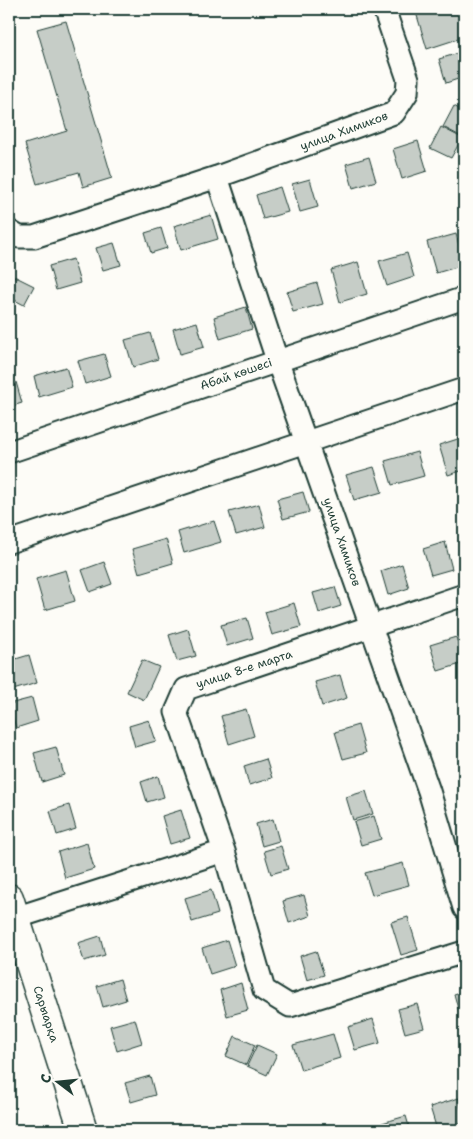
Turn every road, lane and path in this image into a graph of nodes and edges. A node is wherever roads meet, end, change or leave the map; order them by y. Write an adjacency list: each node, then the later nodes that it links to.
1 (384, 9): 2 (street, улица Химиков)
2 (217, 177): 3 (street, улица Химиков); 5 (street, улица Химиков)
3 (9, 231)
4 (464, 298): 5 (street, Абай көшесі)
5 (277, 360): 7 (street, улица Химиков); 8 (street, Абай көшесі)
6 (464, 389): 7 (street)
7 (306, 440): 9 (street); 11 (street, улица Химиков)
8 (9, 452)
9 (9, 542)
10 (464, 595): 11 (street, улица 8-е марта)
11 (372, 626): 12 (street, улица 8-е марта); 14 (street, улица Химиков)
12 (224, 851): 13 (street); 15 (street, улица 8-е марта)
13 (12, 908): 16 (main road, Сарыарқа)
14 (464, 908)
15 (464, 952)
16 (83, 1130)

